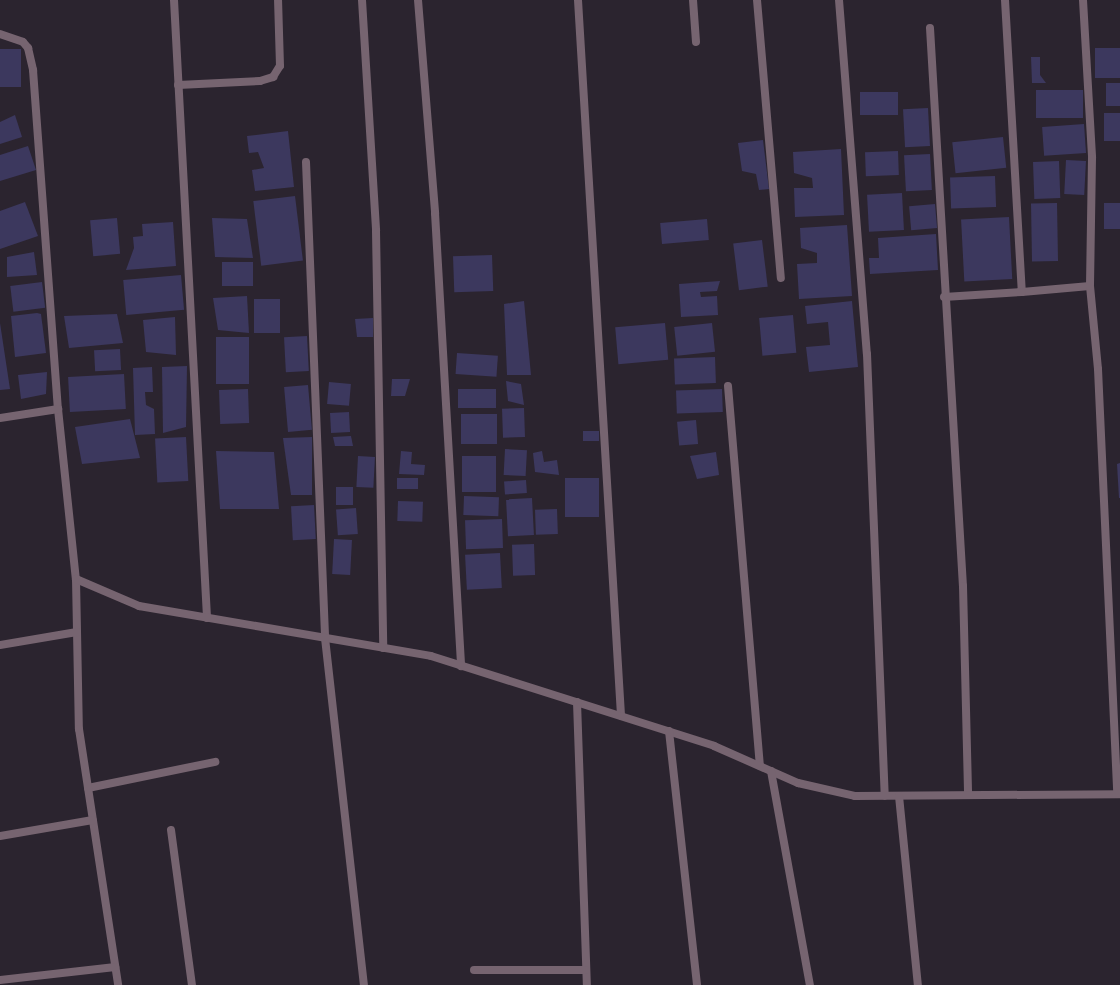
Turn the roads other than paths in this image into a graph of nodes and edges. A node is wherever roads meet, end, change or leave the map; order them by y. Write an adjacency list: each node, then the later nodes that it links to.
1 (174, 0): 14 (street)
2 (278, 0): 14 (street)
3 (362, 0): 28 (street)
4 (418, 0): 29 (street)
5 (578, 0): 31 (street)
6 (693, 0): 13 (street)
7 (756, 0): 16 (street)
8 (839, 0): 39 (street)
9 (1005, 0): 18 (street)
10 (1083, 0): 17 (street)
11 (930, 28): 19 (street)
12 (0, 34): 21 (street)
13 (696, 42)
14 (178, 85): 24 (street)
15 (306, 162): 26 (street)
16 (781, 278)
17 (1090, 286): 18 (street); 37 (street)
18 (1022, 292): 19 (street)
19 (944, 297): 38 (street)
20 (728, 386): 34 (street)
21 (58, 409): 22 (street); 23 (street)
22 (0, 418)
23 (76, 579): 24 (street); 25 (street)
24 (207, 618): 26 (street)
25 (77, 632): 27 (street); 36 (street)
26 (325, 638): 28 (street); 50 (street)
27 (0, 645)
28 (382, 648): 29 (street)
29 (461, 666): 30 (street)
30 (577, 702): 31 (street); 46 (street)
31 (621, 716): 32 (street)
32 (669, 731): 34 (street); 52 (street)
33 (215, 762): 36 (street)
34 (760, 766): 35 (street)
35 (771, 771): 39 (street); 53 (street)
36 (88, 788): 41 (street)
37 (1119, 794): 38 (street)
38 (968, 795): 40 (street)
39 (885, 796): 40 (street)
40 (900, 796): 54 (street)
41 (93, 820): 43 (street); 44 (street)
42 (171, 830): 49 (street)
43 (0, 836)
44 (115, 967): 47 (street); 48 (street)
45 (474, 970): 46 (street)
46 (585, 970): 51 (street)
47 (0, 980)
48 (118, 985)
49 (192, 985)
50 (364, 985)
51 (587, 985)
52 (697, 985)
53 (810, 985)
54 (918, 985)

